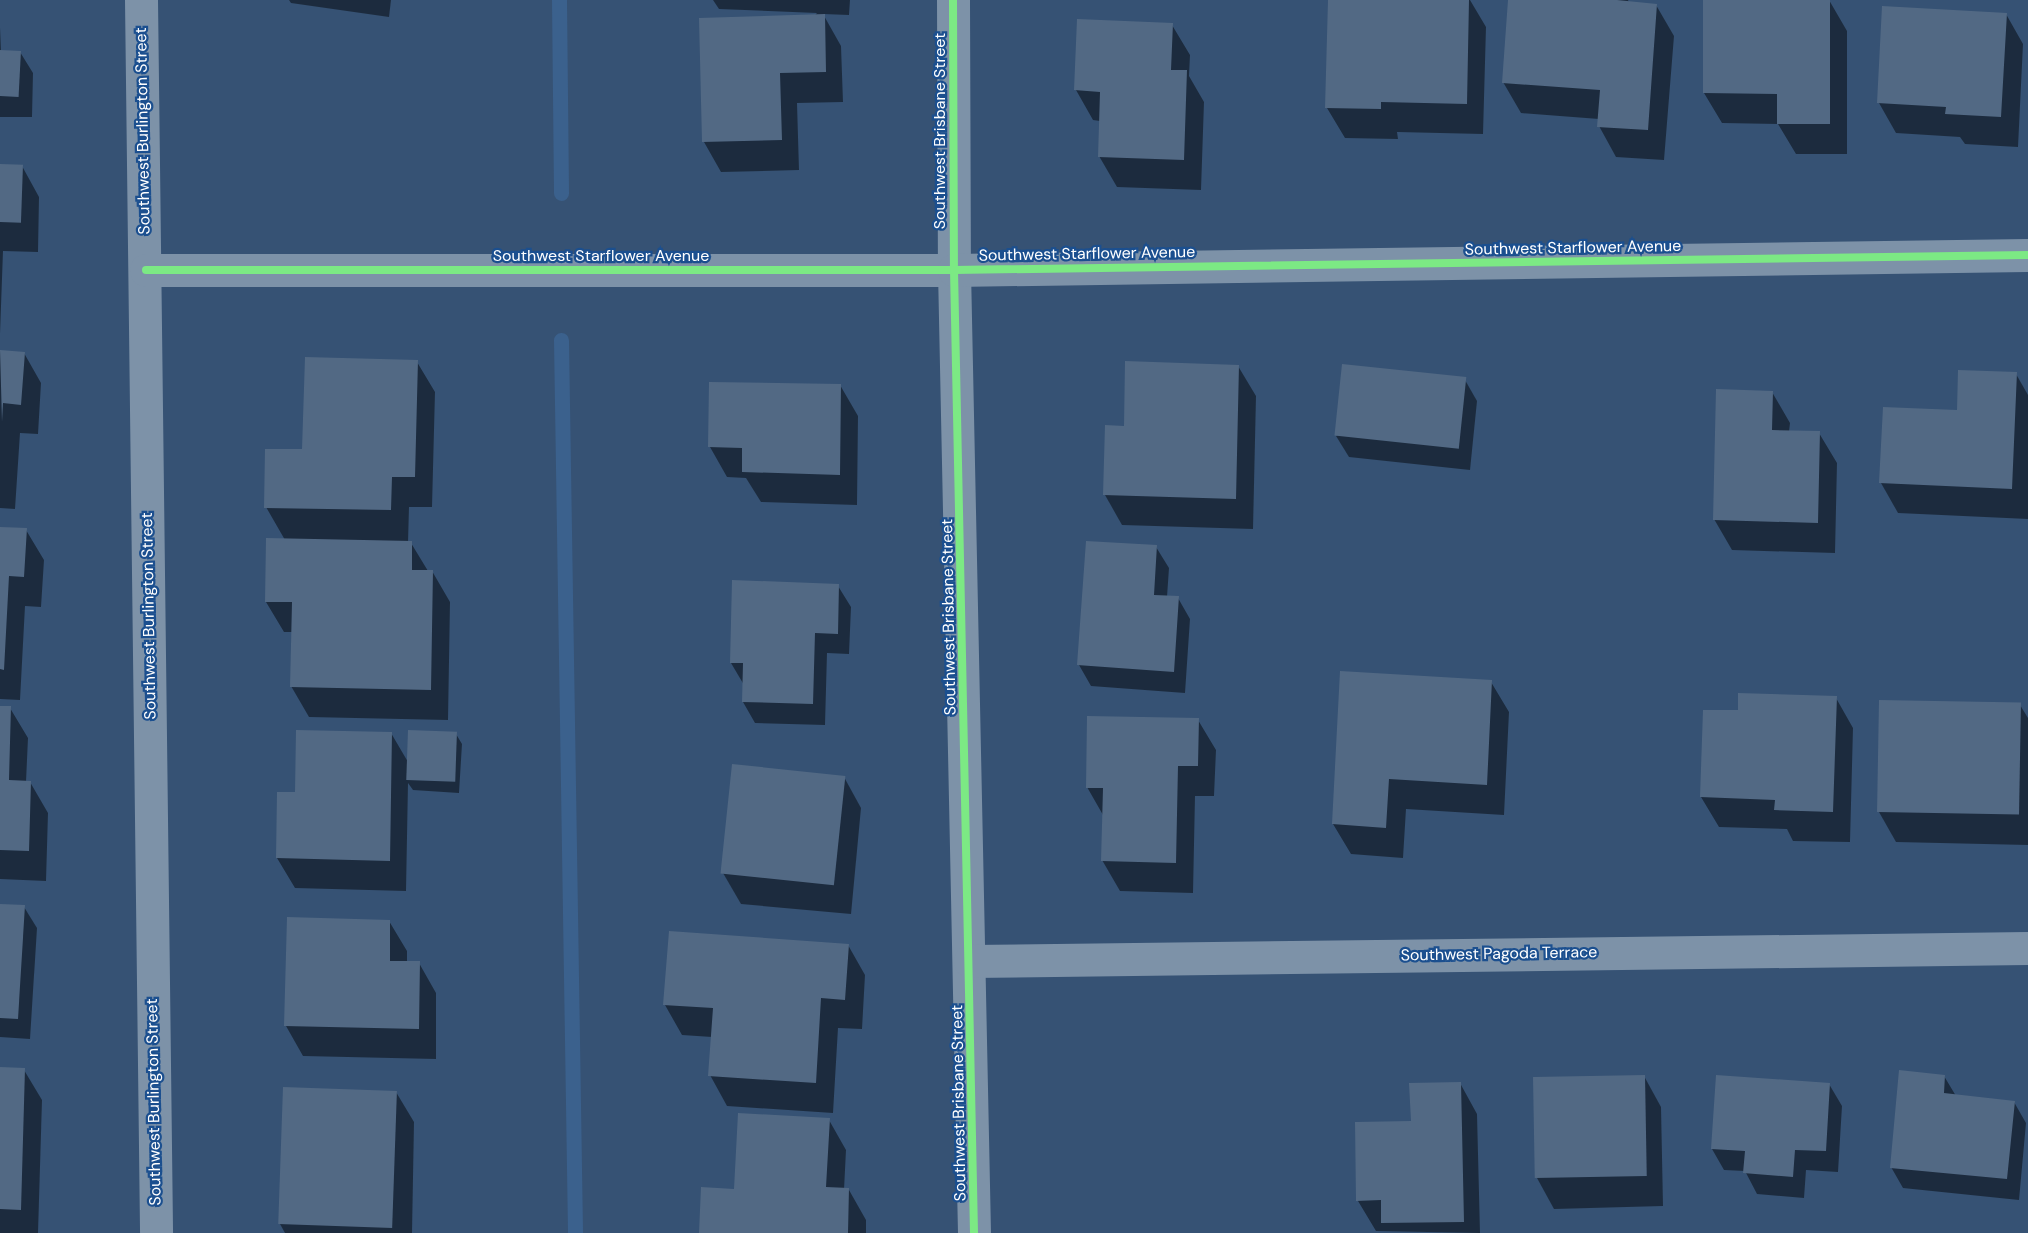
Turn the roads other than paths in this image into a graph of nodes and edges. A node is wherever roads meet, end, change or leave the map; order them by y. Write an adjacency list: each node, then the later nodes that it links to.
1 (141, 0): 4 (street, Southwest Burlington Street)
2 (953, 0): 5 (street, Southwest Brisbane Street)
3 (2028, 255): 5 (street, Southwest Starflower Avenue)
4 (146, 270): 5 (street, Southwest Starflower Avenue); 8 (street, Southwest Burlington Street)
5 (954, 270): 7 (street, Southwest Brisbane Street)
6 (2028, 948): 7 (street, Southwest Pagoda Terrace)
7 (970, 961): 9 (street, Southwest Brisbane Street)
8 (156, 1233)
9 (974, 1233)

